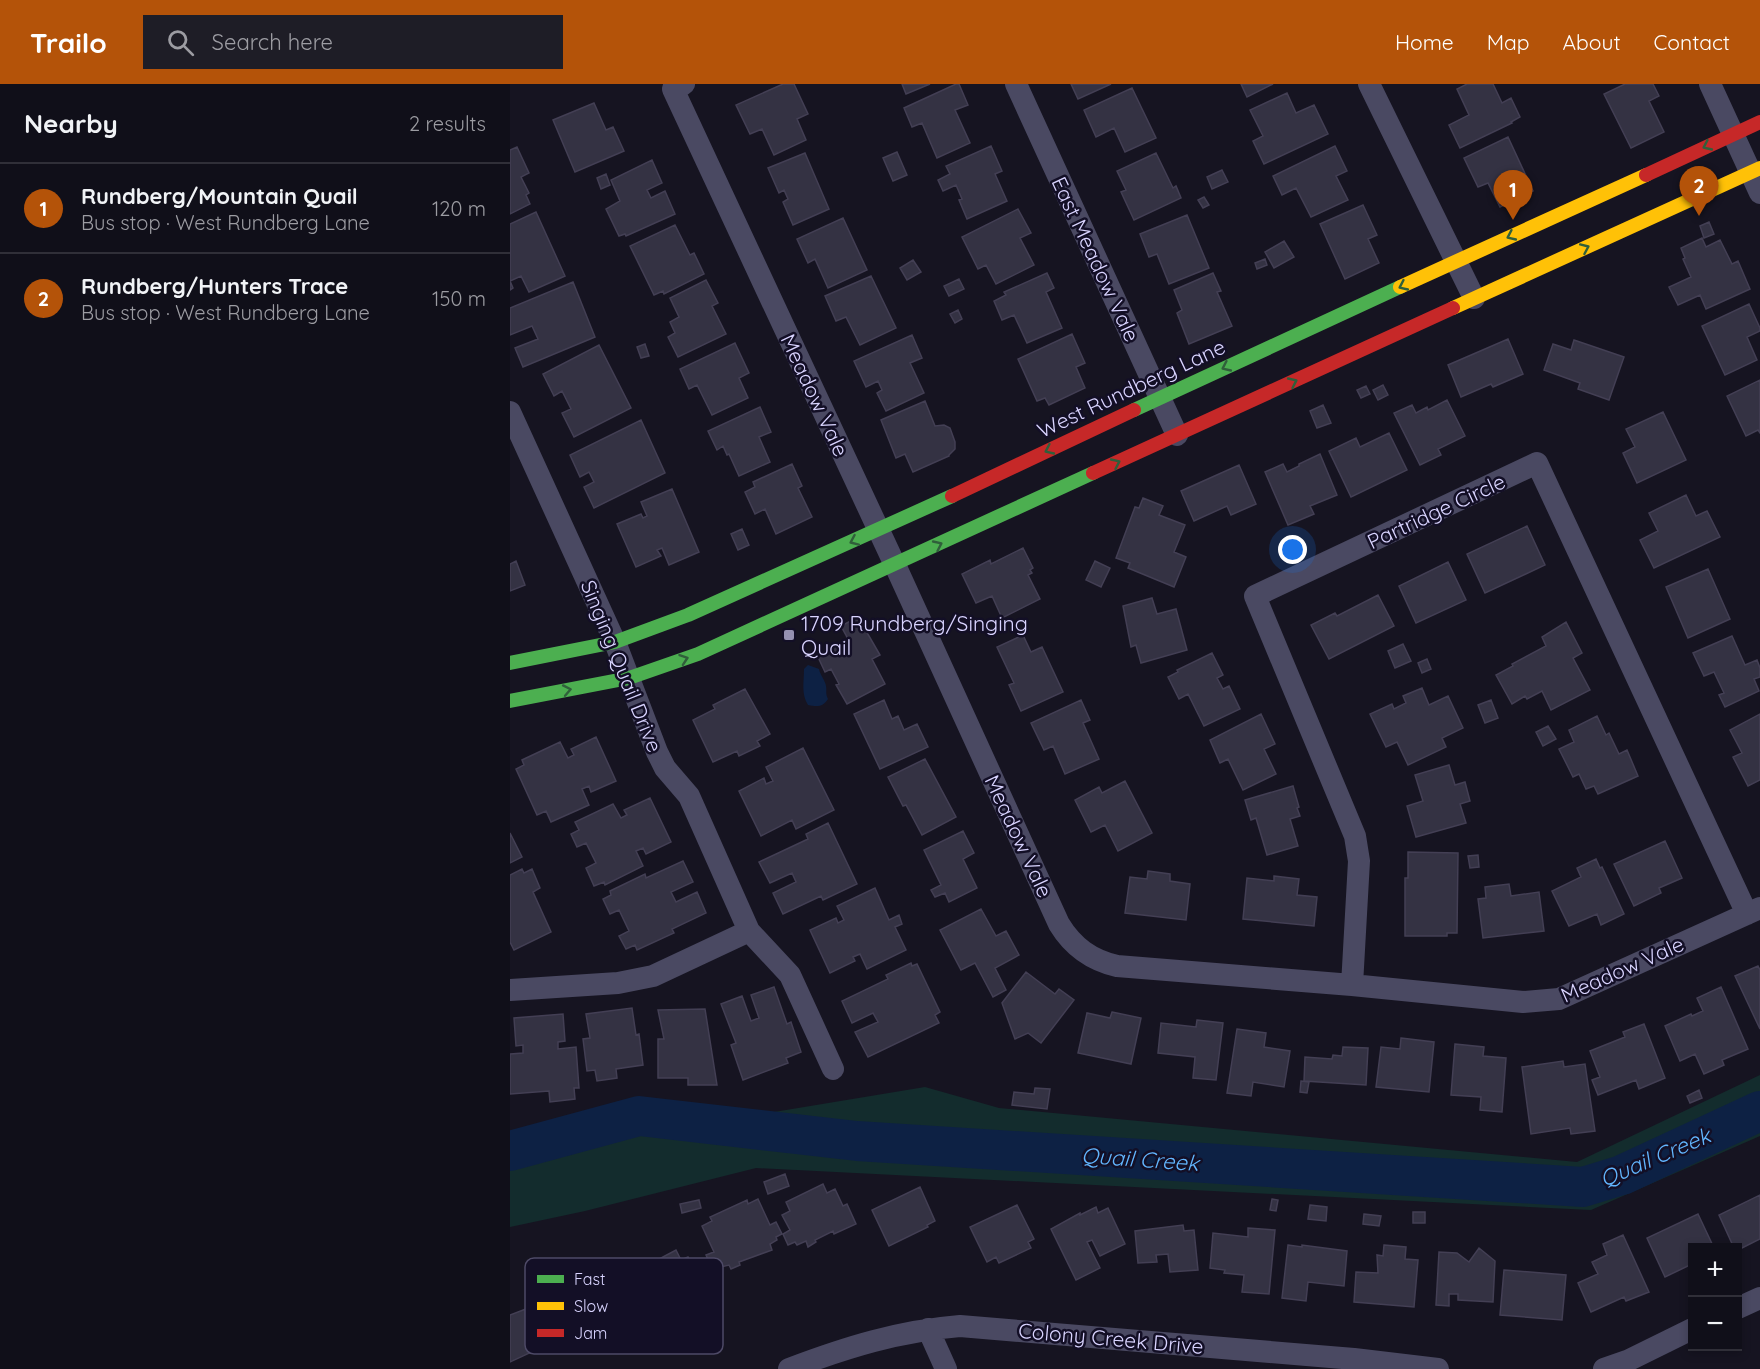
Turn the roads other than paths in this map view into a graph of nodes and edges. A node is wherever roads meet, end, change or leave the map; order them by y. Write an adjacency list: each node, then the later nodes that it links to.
1 (684, 84): 14 (street, Meadow Vale)
2 (1016, 84): 11 (street, East Meadow Vale)
3 (1369, 84): 9 (street)
4 (1710, 84): 6 (street)
5 (1760, 122): 6 (main road, West Rundberg Lane)
6 (1733, 135): 7 (street); 9 (main road, West Rundberg Lane, one-way to 9)
7 (1755, 171): 8 (street); 10 (main road, one-way to 7)
8 (1760, 194)
9 (1456, 262): 10 (street); 11 (main road, West Rundberg Lane, one-way to 11)
10 (1474, 298): 13 (main road, one-way to 10)
11 (1160, 398): 13 (street, East Meadow Vale); 14 (main road, West Rundberg Lane, one-way to 14)
12 (510, 412): 16 (street, Singing Quail Drive)
13 (1177, 435): 15 (main road, one-way to 13)
14 (878, 530): 15 (street, Meadow Vale); 16 (main road, West Rundberg Lane, one-way to 16)
15 (895, 565): 18 (main road, one-way to 15); 22 (street, Meadow Vale)
16 (615, 642): 17 (main road, West Rundberg Lane); 18 (street, Singing Quail Drive)
17 (510, 663)
18 (628, 678): 19 (main road, one-way to 18); 21 (street, Singing Quail Drive)
19 (510, 701)
20 (1753, 911): 22 (street, Meadow Vale); 22 (street, Partridge Circle)
21 (749, 931): 23 (street); 24 (street, Singing Quail Drive)
22 (1352, 985)
23 (510, 990)
24 (833, 1069)
25 (1760, 1298): 26 (street)
26 (1742, 1306)
27 (928, 1329): 29 (street, Colony Creek Drive); 30 (street, Colony Creek Drive); 31 (street)
28 (1688, 1331): 33 (street)
29 (1354, 1364): 32 (street, Colony Creek Drive)
30 (789, 1369)
31 (946, 1369)
32 (1438, 1369)
33 (1604, 1369)

